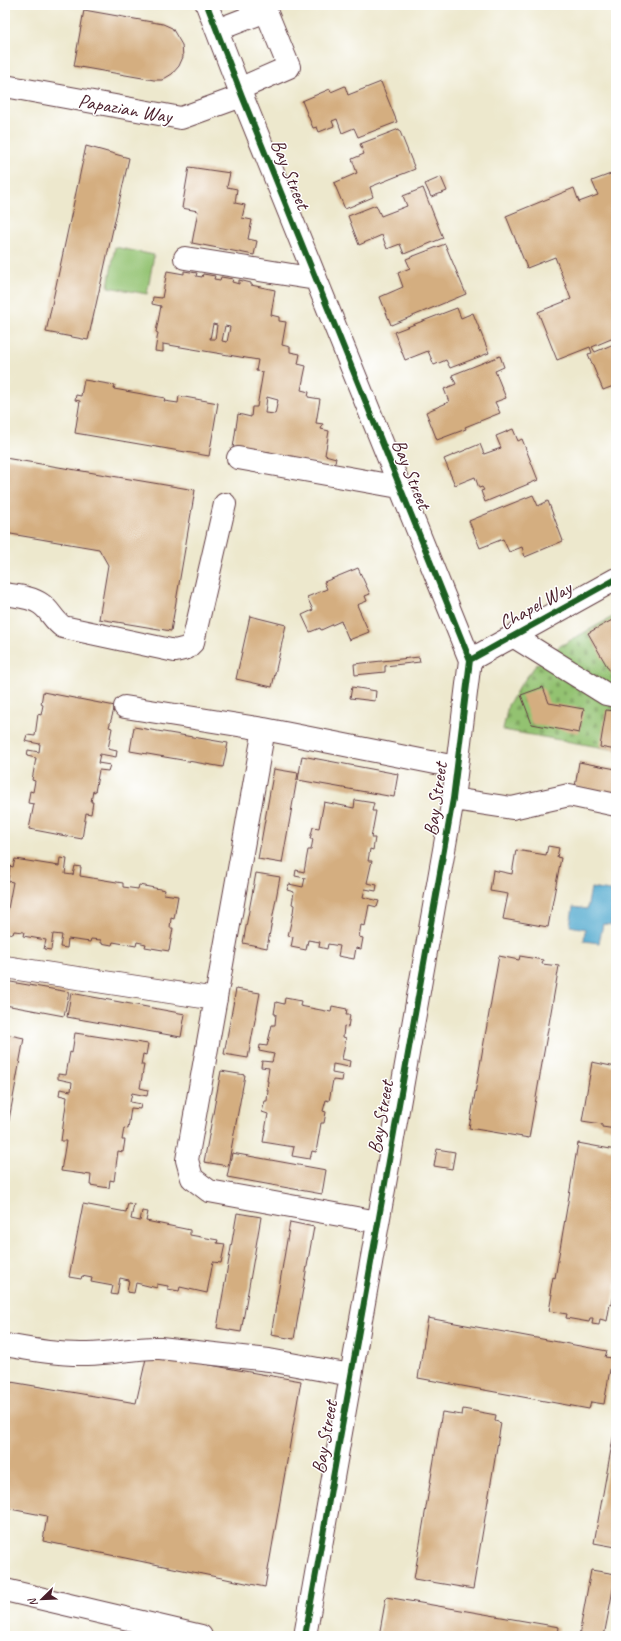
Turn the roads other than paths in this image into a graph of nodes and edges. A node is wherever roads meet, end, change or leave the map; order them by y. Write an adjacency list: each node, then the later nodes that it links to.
1 (207, 5): 2 (street, Bay Street)
2 (217, 30): 4 (street, Bay Street); 4 (street, Papazian Way)
3 (5, 86): 4 (street, Papazian Way)
4 (240, 92): 6 (street, Bay Street)
5 (185, 258): 6 (street)
6 (316, 279): 8 (street, Bay Street)
7 (238, 458): 8 (street)
8 (399, 487): 13 (street, Bay Street)
9 (224, 504): 11 (street)
10 (616, 578): 12 (street, Chapel Way)
11 (5, 594)
12 (513, 636): 13 (street, Chapel Way); 14 (street)
13 (470, 660): 17 (street, Bay Street)
14 (616, 696)
15 (125, 707): 16 (street)
16 (264, 729): 17 (street); 21 (street)
17 (456, 767): 18 (street, Bay Street)
18 (453, 799): 19 (street); 22 (street, Bay Street)
19 (616, 805)
20 (5, 967): 21 (street)
21 (216, 999): 22 (street)
22 (378, 1222): 24 (street, Bay Street)
23 (5, 1345): 24 (street)
24 (351, 1375): 27 (street, Bay Street)
25 (5, 1590): 26 (street)
26 (201, 1636)
27 (306, 1636)

